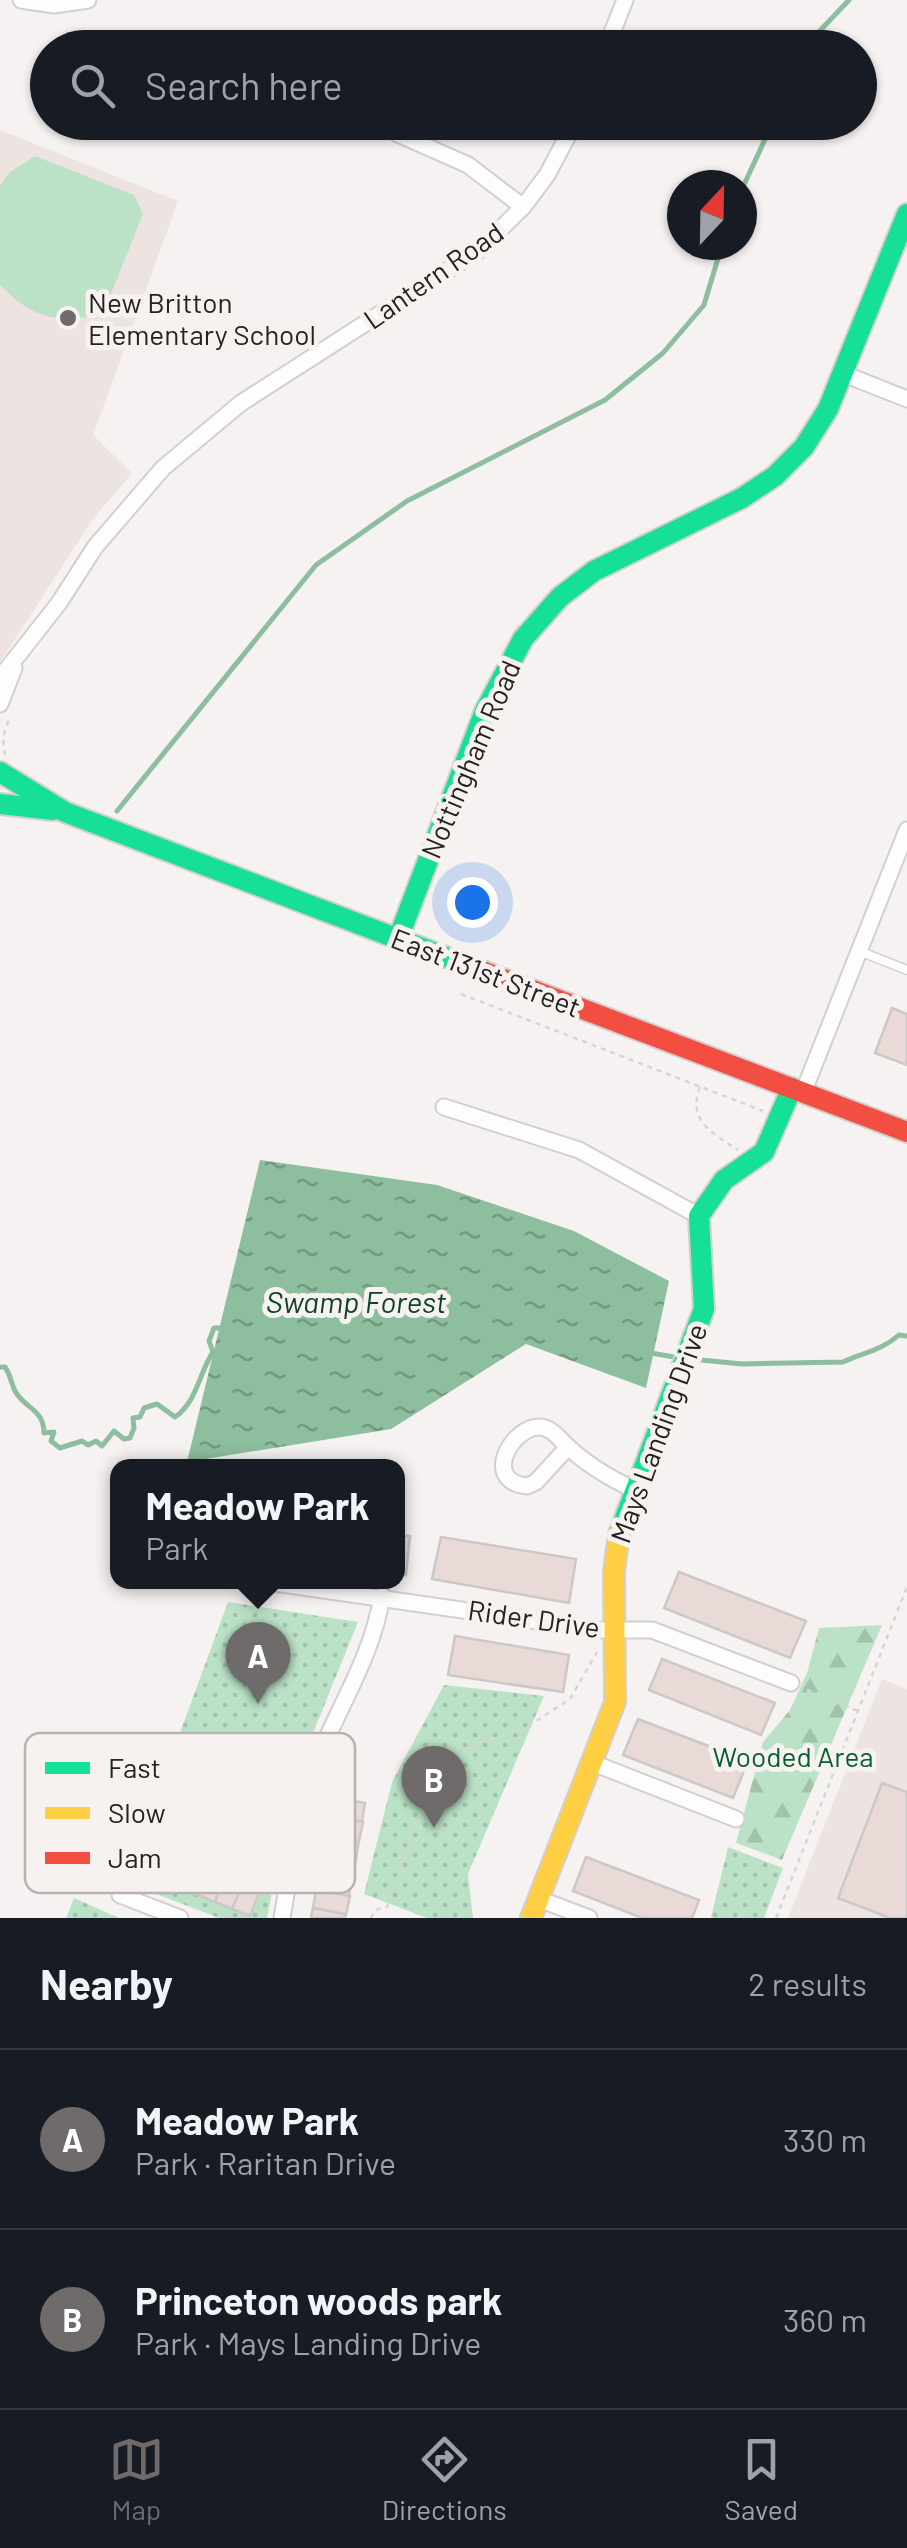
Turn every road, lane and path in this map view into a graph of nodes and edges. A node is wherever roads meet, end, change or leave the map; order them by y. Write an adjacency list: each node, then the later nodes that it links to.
1 (21, 0): 2 (street)
2 (88, 0)
3 (625, 0): 4 (street)
4 (613, 30)
5 (412, 140): 7 (street)
6 (566, 140): 7 (street, Lantern Road)
7 (523, 207): 11 (street, Lantern Road)
8 (907, 214): 9 (street, Nottingham Road)
9 (844, 374): 10 (street); 18 (street, Nottingham Road)
10 (907, 399)
11 (18, 660): 12 (street, Lantern Road); 13 (street, Lantern Road)
12 (0, 678)
13 (0, 704)
14 (0, 772): 16 (street, East 131st Street)
15 (0, 804): 16 (street, East 131st Street)
16 (65, 812): 18 (street, East 131st Street)
17 (907, 830): 19 (street)
18 (398, 938): 22 (street, East 131st Street)
19 (859, 952): 20 (lane); 22 (street)
20 (907, 970)
21 (461, 994): 24 (path)
22 (797, 1090): 24 (street); 25 (street, East 131st Street)
23 (444, 1107): 26 (street)
24 (780, 1118): 26 (street)
25 (907, 1132)
26 (699, 1216): 28 (street, Mays Landing Drive)
27 (568, 1447): 28 (street)
28 (636, 1490): 32 (street, Mays Landing Drive)
29 (907, 1586): 34 (path)
30 (325, 1589): 31 (street, Rider Drive)
31 (382, 1596): 32 (street, Rider Drive); 36 (street)
32 (615, 1628): 33 (street, Rider Drive); 37 (street, Mays Landing Drive)
33 (791, 1684): 34 (path)
34 (858, 1711): 46 (path)
35 (524, 1729): 44 (path)
36 (332, 1733)
37 (593, 1763): 38 (street); 41 (street, Mays Landing Drive)
38 (736, 1819)
39 (287, 1893): 43 (street)
40 (120, 1895): 42 (street)
41 (535, 1908): 45 (street)
42 (180, 1918)
43 (282, 1918)
44 (371, 1918)
45 (588, 1918)
46 (776, 1918)

